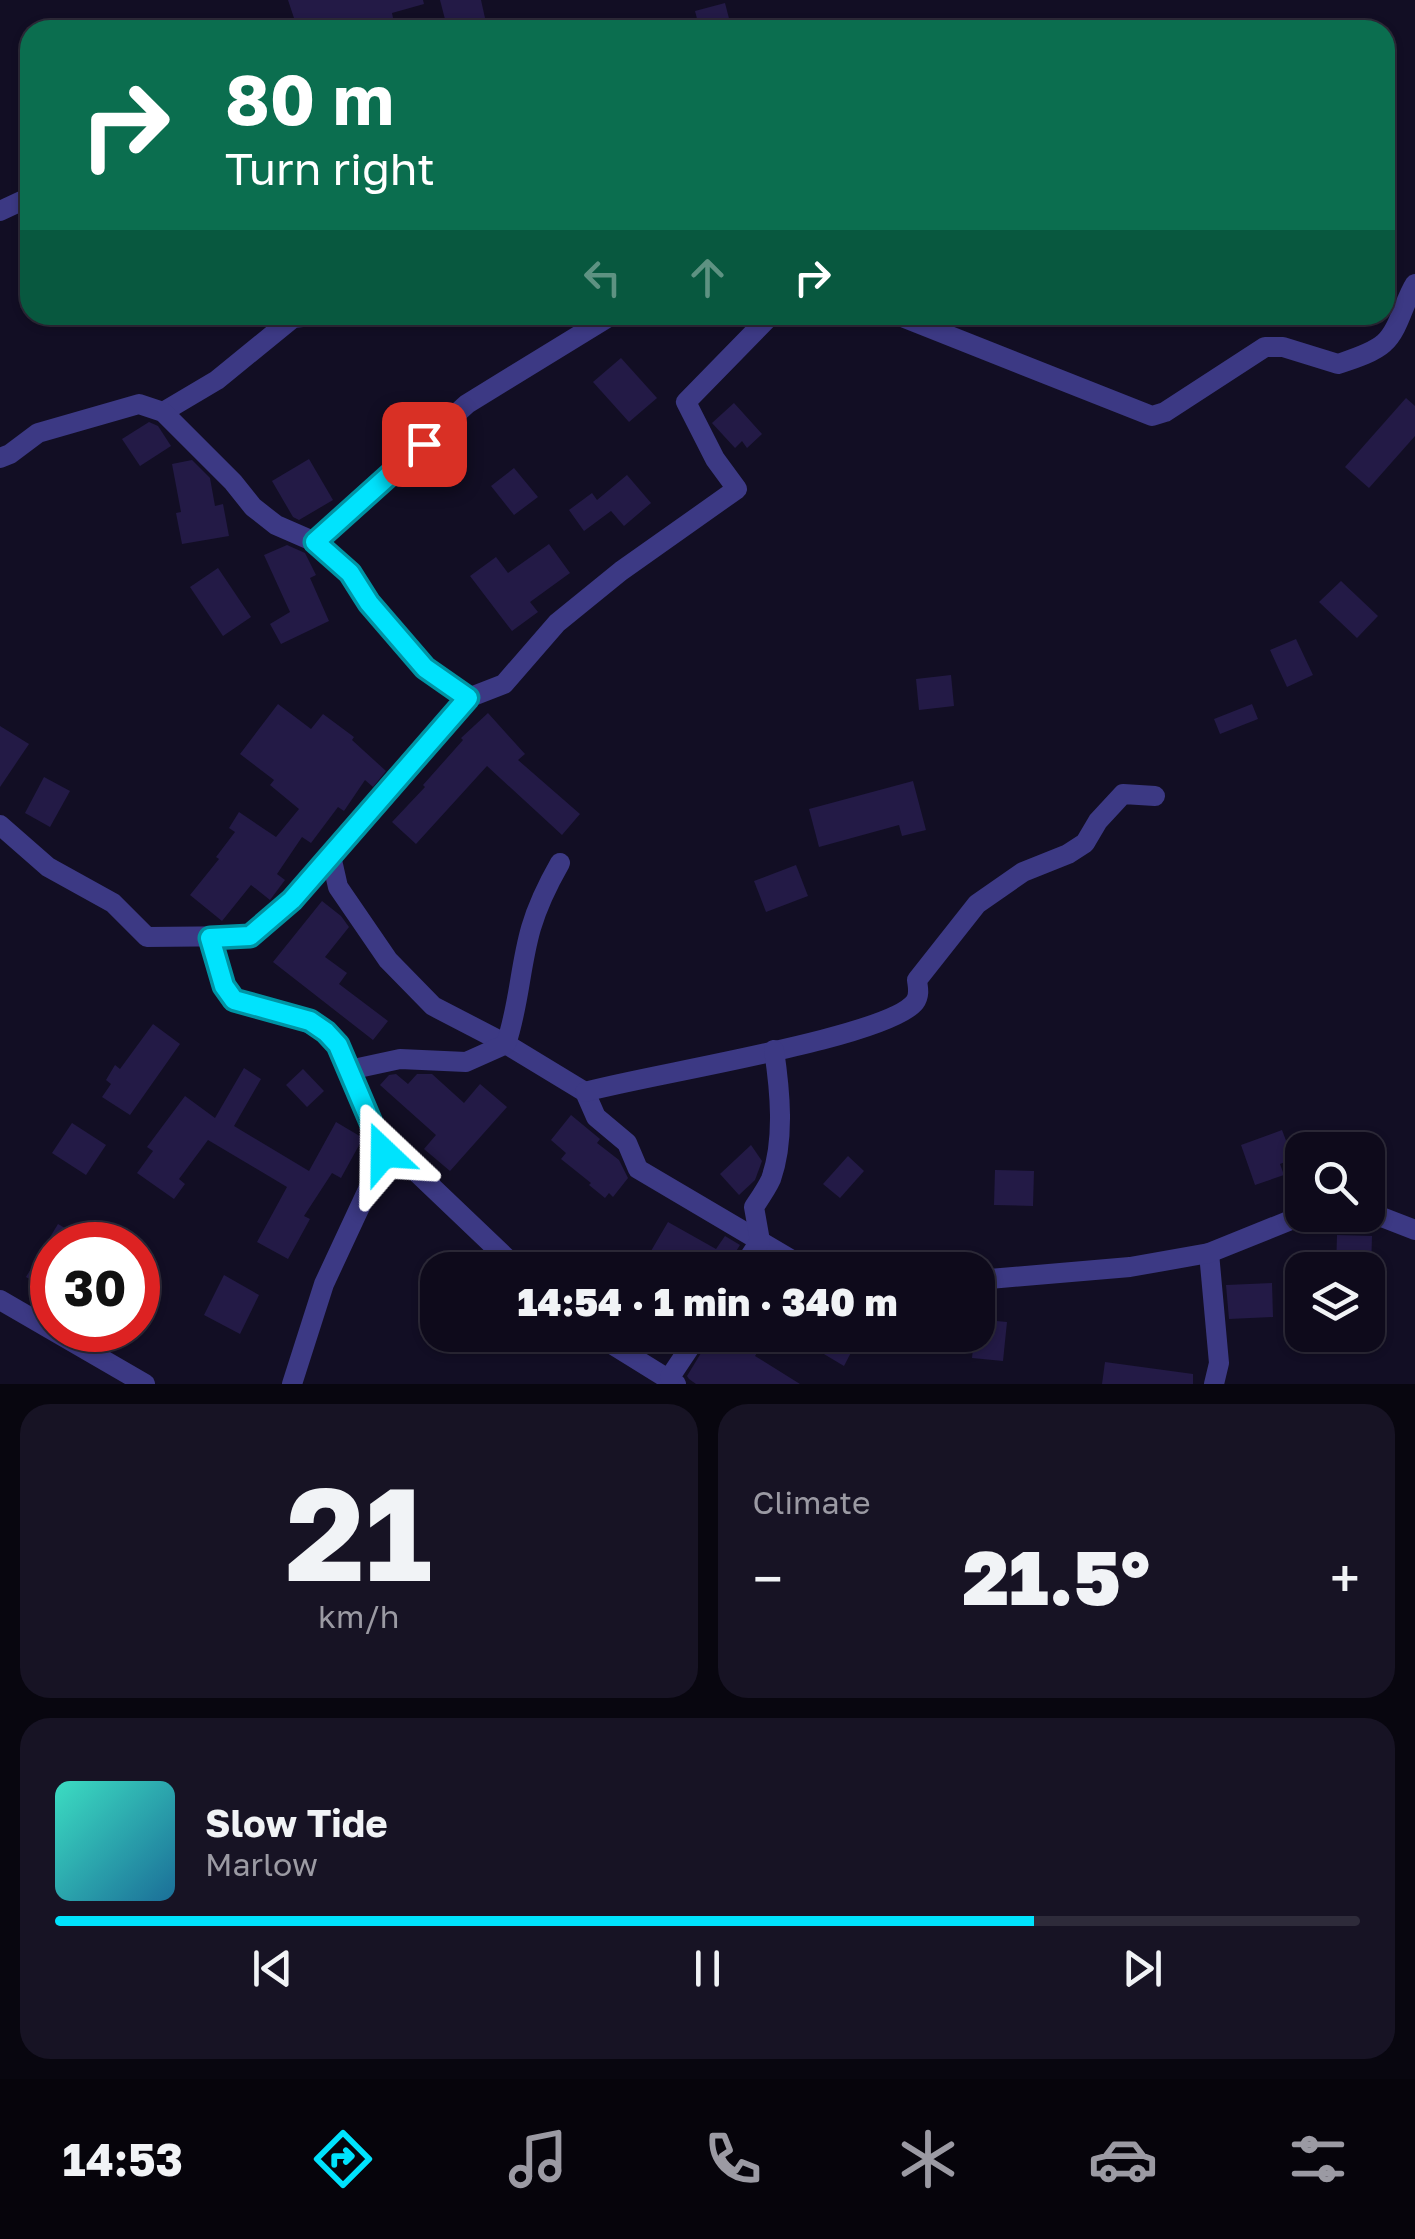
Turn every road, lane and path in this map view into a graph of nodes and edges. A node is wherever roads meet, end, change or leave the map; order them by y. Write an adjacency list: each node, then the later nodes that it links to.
1 (1415, 284): 7 (street)
2 (285, 325): 8 (street)
3 (596, 325): 10 (street)
4 (762, 325): 11 (street)
5 (922, 325): 6 (street)
6 (1395, 325)
7 (1395, 325)
8 (164, 412): 9 (street); 10 (street)
9 (0, 458)
10 (315, 542): 11 (street)
11 (468, 698): 14 (street)
12 (1156, 796): 18 (street)
13 (0, 825): 16 (street)
14 (331, 856): 16 (street); 17 (street)
15 (560, 863): 17 (street)
16 (210, 938): 19 (street)
17 (506, 1044): 19 (street); 20 (street)
18 (774, 1050): 20 (street); 25 (street)
19 (349, 1070): 21 (street)
20 (586, 1092): 25 (street)
21 (384, 1153): 26 (street); 36 (street)
22 (1385, 1218): 24 (street)
23 (1285, 1222): 29 (street)
24 (1415, 1230)
25 (760, 1241): 27 (street); 28 (street)
26 (499, 1252)
27 (753, 1252)
28 (779, 1252)
29 (1208, 1253): 30 (street); 37 (street)
30 (995, 1279)
31 (0, 1300): 35 (street)
32 (625, 1352): 34 (street)
33 (689, 1352): 34 (street)
34 (673, 1381)
35 (145, 1384)
36 (292, 1384)
37 (1214, 1384)

